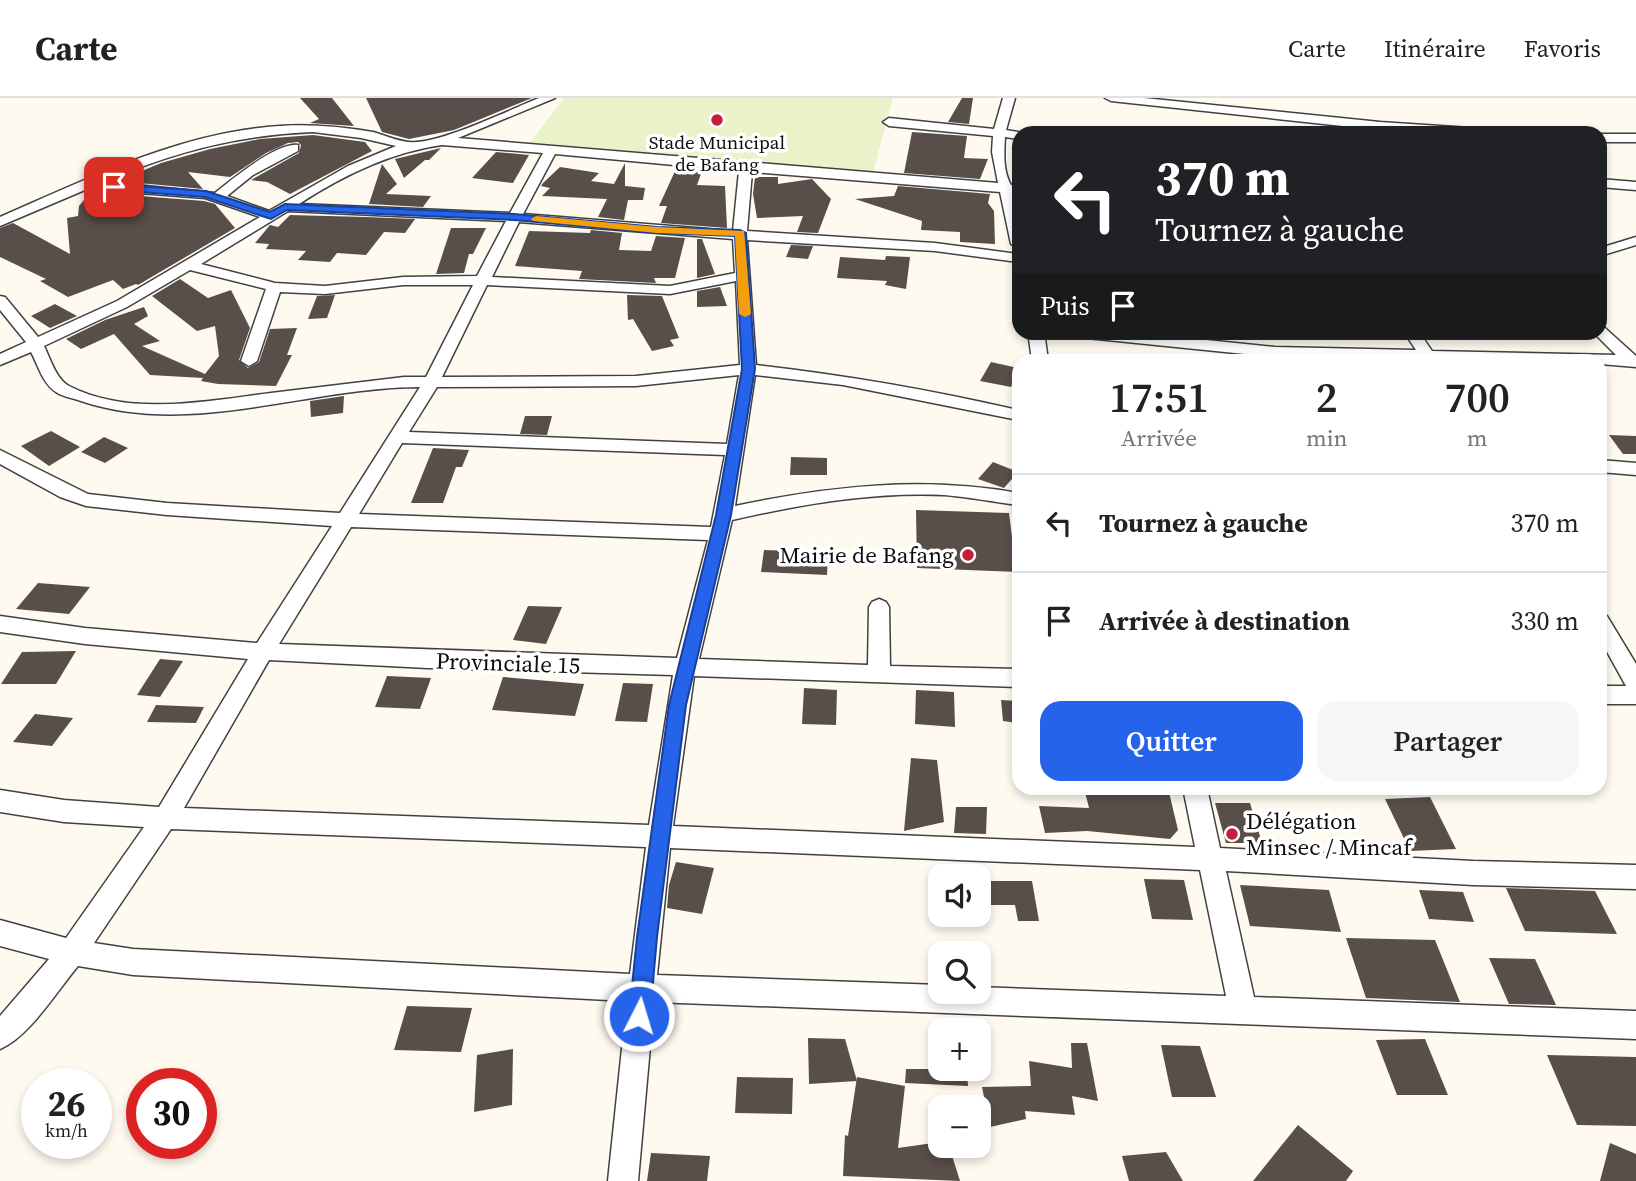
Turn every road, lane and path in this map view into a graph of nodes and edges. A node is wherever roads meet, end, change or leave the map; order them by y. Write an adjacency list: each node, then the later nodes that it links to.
1 (549, 98): 12 (street)
2 (1009, 98): 8 (street)
3 (1111, 98): 5 (street)
4 (1258, 101): 5 (street)
5 (1313, 118): 7 (street)
6 (889, 122): 8 (street)
7 (1405, 126)
8 (999, 133): 9 (street); 20 (street)
9 (1012, 134)
10 (1607, 138): 11 (street)
11 (1636, 138)
12 (442, 141): 13 (street); 15 (street)
13 (407, 146): 17 (street); 22 (street)
14 (293, 148): 21 (street)
15 (551, 150): 16 (street); 24 (street)
16 (746, 168): 20 (street); 26 (street)
17 (103, 179): 21 (street); 25 (street)
18 (1607, 184): 19 (street)
19 (1636, 186)
20 (1012, 188)
21 (218, 197): 23 (street)
22 (285, 207): 23 (street); 24 (street)
23 (271, 216): 30 (street)
24 (514, 217): 26 (street); 32 (street)
25 (0, 222)
26 (740, 233): 29 (street); 31 (street)
27 (1636, 241): 28 (street)
28 (1607, 250)
29 (1012, 257)
30 (186, 265): 33 (street); 37 (street)
31 (741, 276): 32 (street); 43 (street)
32 (481, 281): 33 (street); 44 (street)
33 (275, 287): 40 (street)
34 (0, 300): 37 (street)
35 (1607, 338): 42 (street)
36 (1156, 340): 38 (street)
37 (35, 343): 39 (street); 44 (street)
38 (1326, 354)
39 (0, 360)
40 (249, 361)
41 (1607, 361): 42 (street)
42 (1633, 362)
43 (748, 369): 44 (street); 45 (street); 47 (street)
44 (432, 381): 46 (street)
45 (1012, 414)
46 (396, 437): 47 (street); 52 (street)
47 (735, 450): 53 (street)
48 (0, 456): 52 (street)
49 (1607, 467): 50 (street)
50 (1636, 469)
51 (1012, 498): 53 (street)
52 (345, 520): 53 (street); 57 (street)
53 (721, 524): 58 (street)
54 (879, 607): 59 (street)
55 (0, 624): 57 (street, Provinciale 15)
56 (1607, 634): 61 (street)
57 (263, 652): 58 (street, Provinciale 15); 66 (street)
58 (688, 667): 59 (street, Provinciale 15); 67 (street)
59 (879, 675): 60 (street, Provinciale 15)
60 (1012, 678)
61 (1636, 683)
62 (1607, 695): 63 (street)
63 (1636, 695)
64 (1197, 795): 68 (street)
65 (0, 801): 66 (street)
66 (165, 818): 67 (street); 71 (street)
67 (660, 838): 68 (street); 72 (street)
68 (1212, 860): 69 (street); 73 (street)
69 (1636, 877)
70 (0, 933): 71 (street)
71 (72, 952): 72 (street); 75 (street)
72 (642, 988): 73 (street); 76 (street)
73 (1243, 1010): 74 (street)
74 (1636, 1025)
75 (0, 1035)
76 (623, 1181)

